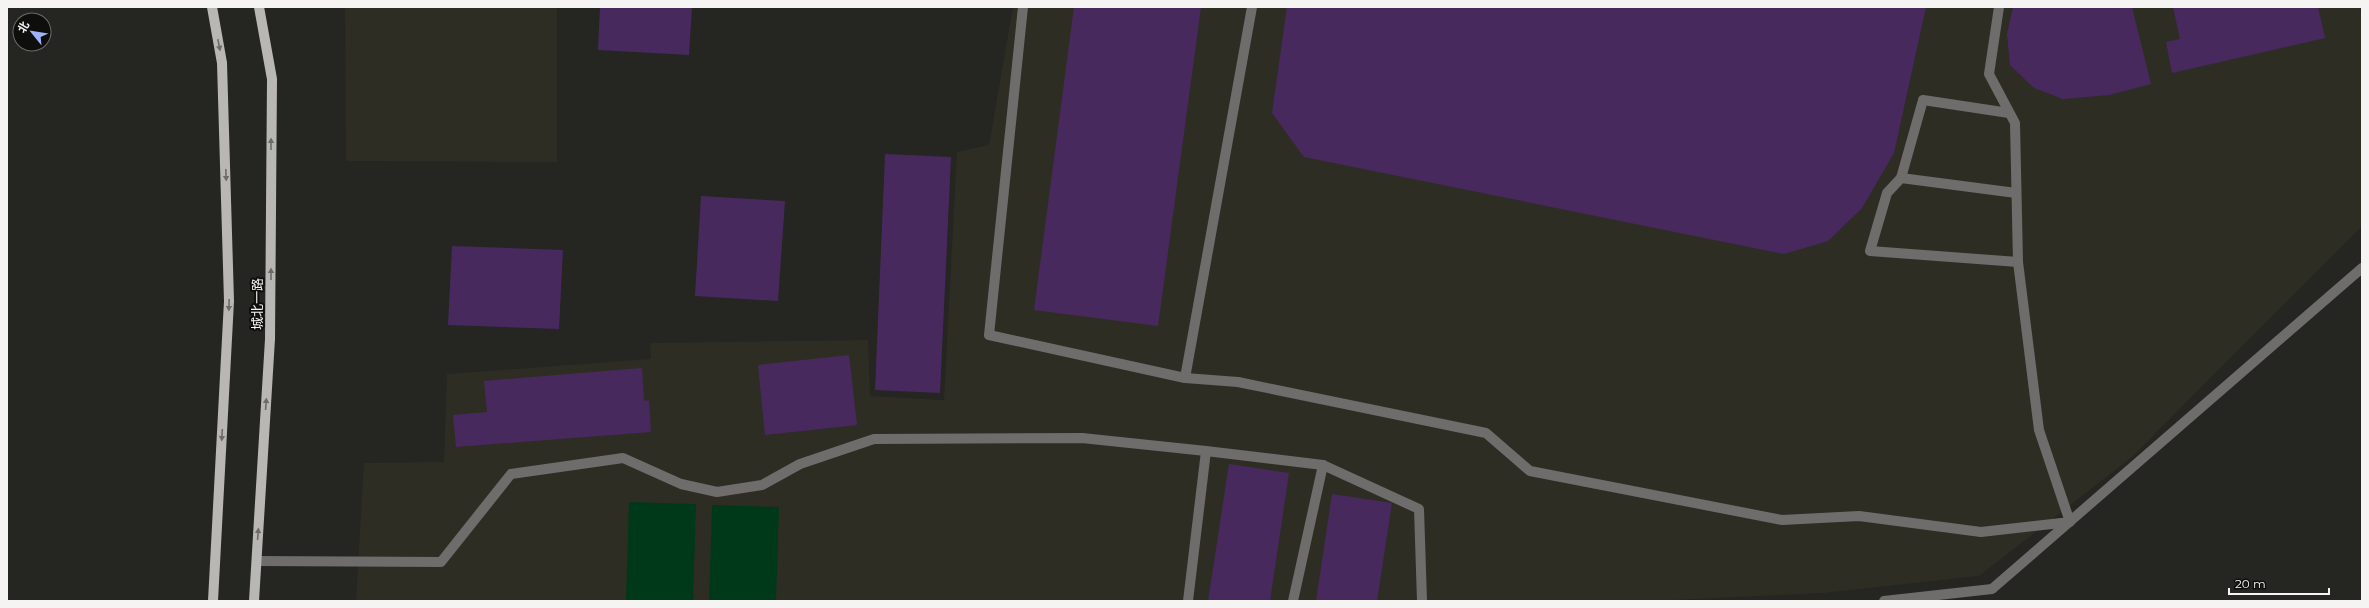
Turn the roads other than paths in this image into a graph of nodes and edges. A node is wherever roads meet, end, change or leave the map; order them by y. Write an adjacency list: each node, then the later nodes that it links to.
1 (212, 7): 16 (main road, one-way to 16)
2 (259, 7): 15 (main road, 城北一路, one-way to 2)
3 (1023, 7): 11 (street)
4 (1252, 7): 11 (street)
5 (1999, 7): 6 (street)
6 (2009, 113): 7 (street); 8 (street)
7 (1901, 178): 8 (street); 9 (street)
8 (2016, 193): 9 (street)
9 (2018, 262): 14 (street)
10 (2362, 268): 14 (street)
11 (1185, 378): 14 (street)
12 (1206, 451): 13 (street); 15 (street); 18 (street)
13 (1323, 465): 19 (street); 20 (street)
14 (2070, 522): 21 (street)
15 (257, 561): 17 (main road, 城北一路)
16 (213, 601)
17 (254, 601)
18 (1188, 601)
19 (1293, 601)
20 (1422, 601)
21 (1884, 601)

